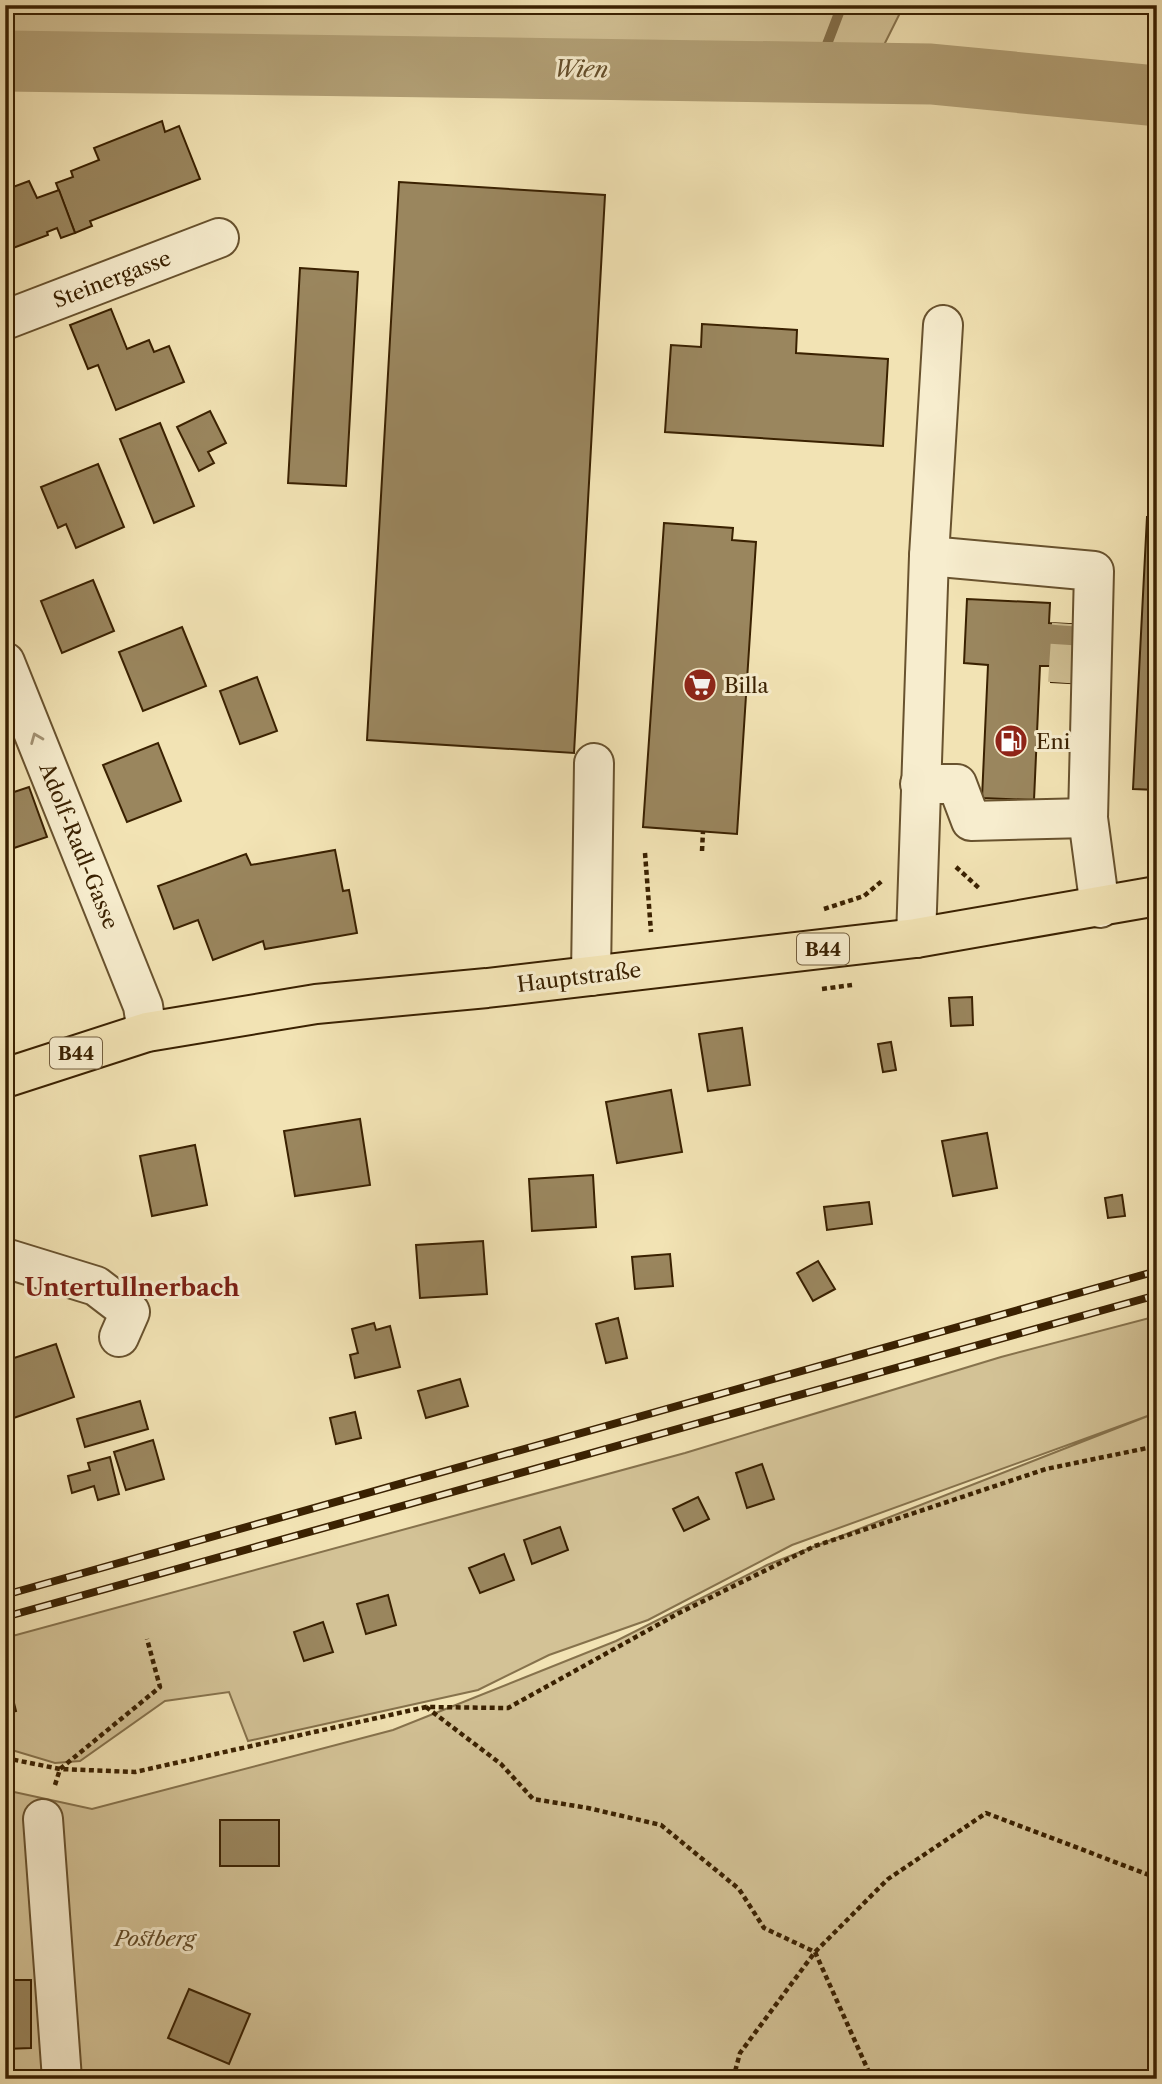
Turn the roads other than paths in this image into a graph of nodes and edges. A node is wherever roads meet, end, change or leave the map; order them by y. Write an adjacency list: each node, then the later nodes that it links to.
1 (219, 238): 2 (street, Steinergasse)
2 (5, 320)
3 (943, 325): 4 (street)
4 (929, 556): 5 (street); 11 (street)
5 (1072, 568): 6 (street); 9 (street)
6 (1070, 624)
7 (7, 673): 17 (street, Adolf-Radl-Gasse, one-way to 7)
8 (1067, 683): 9 (street)
9 (1090, 726): 12 (street)
10 (594, 763): 16 (street)
11 (920, 784): 12 (street); 15 (street)
12 (1088, 818): 14 (street)
13 (1157, 896): 14 (main road, Hauptstraße / B44)
14 (1100, 908): 15 (main road, Hauptstraße / B44)
15 (916, 938): 16 (main road, Hauptstraße / B44)
16 (592, 976): 17 (main road, Hauptstraße / B44)
17 (147, 1032): 18 (main road, Hauptstraße / B44)
18 (5, 1078)
19 (5, 1258): 20 (street)
20 (119, 1337)
21 (43, 1819): 22 (street)
22 (62, 2079)

